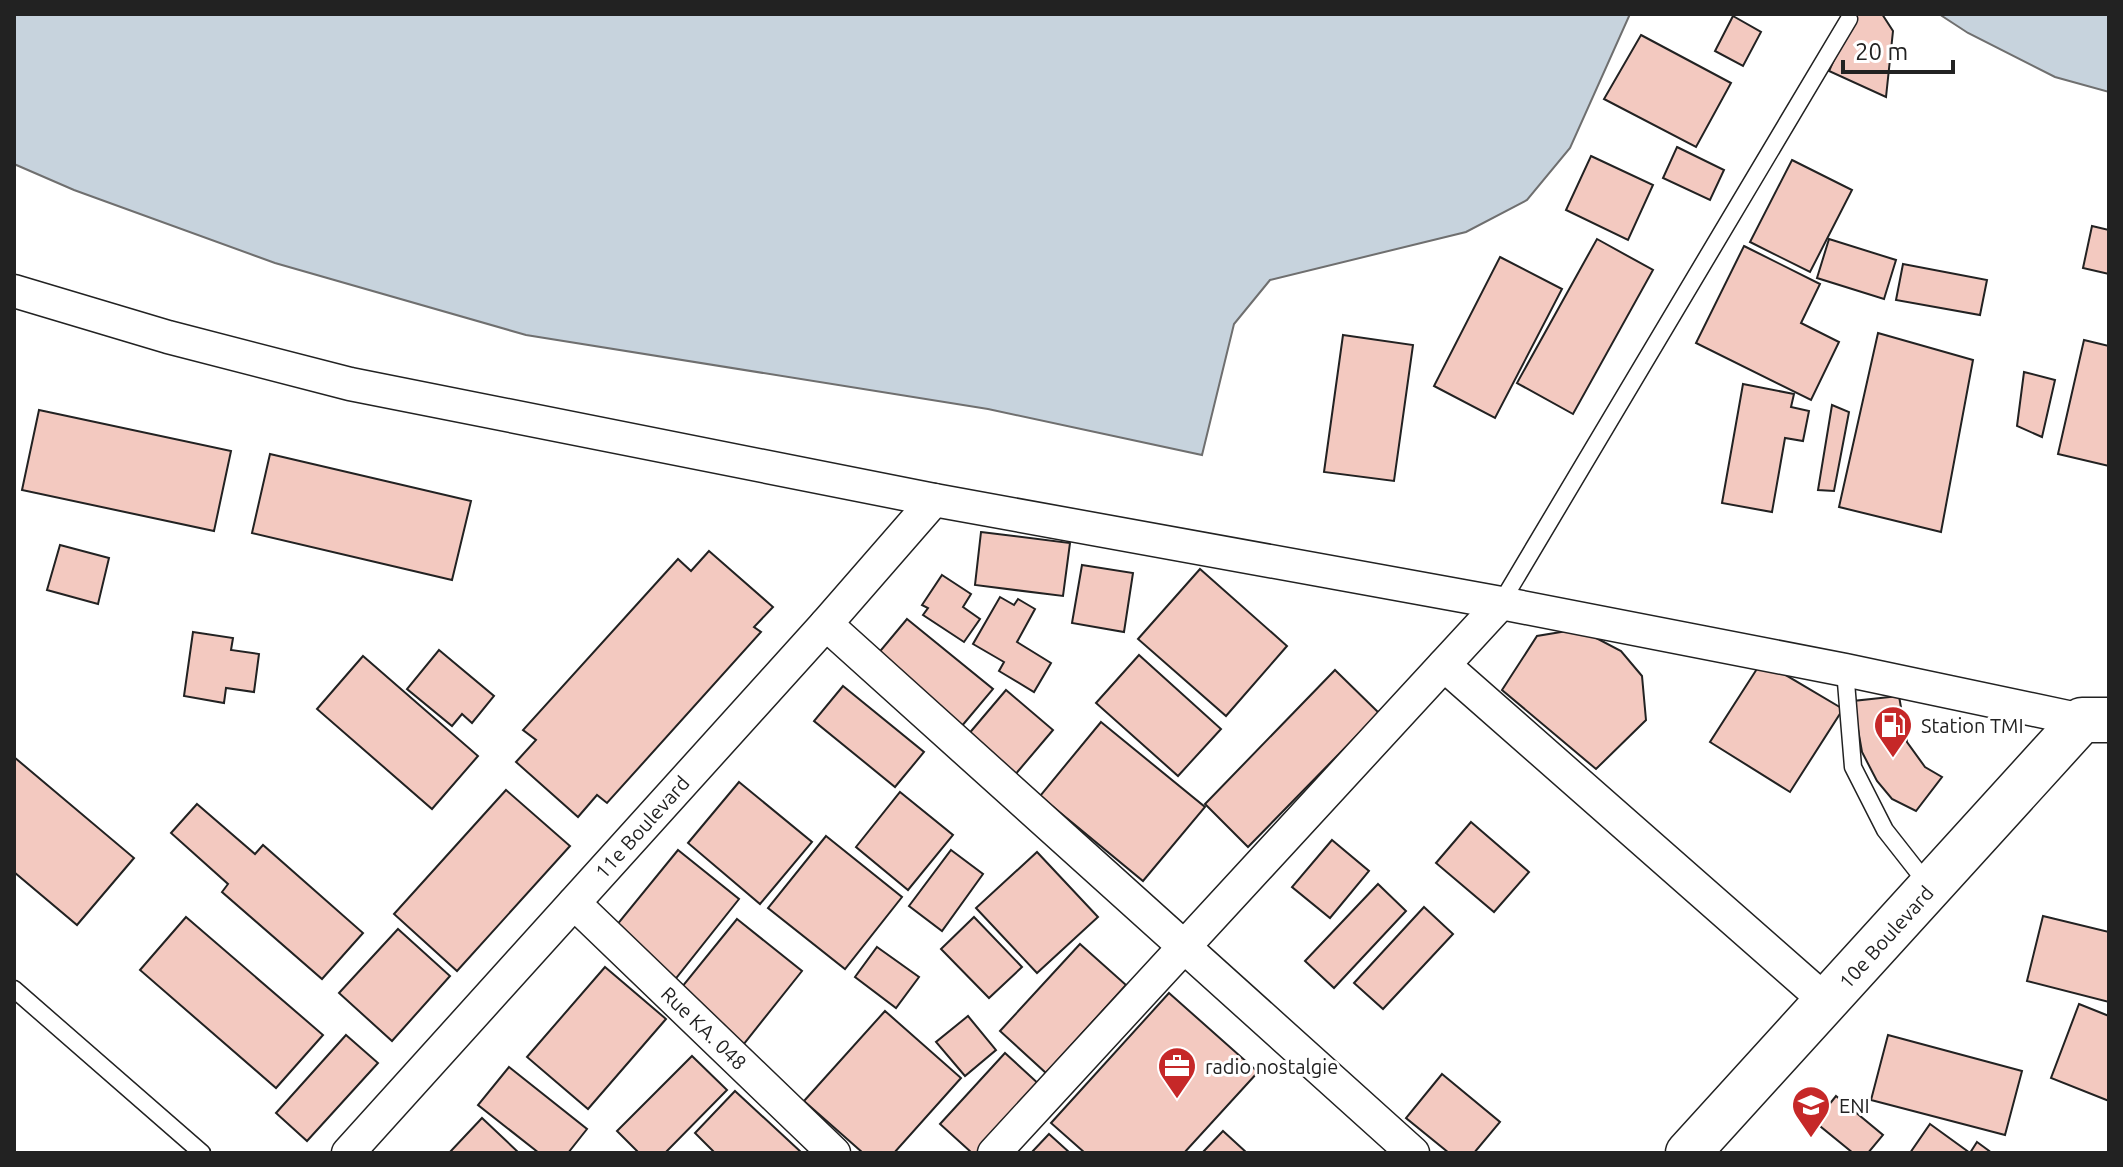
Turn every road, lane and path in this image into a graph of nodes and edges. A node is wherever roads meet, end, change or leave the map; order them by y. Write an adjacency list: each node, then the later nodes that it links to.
1 (1849, 19): 4 (lane)
2 (14, 291): 3 (street)
3 (934, 500): 4 (street); 5 (street, 11e Boulevard)
4 (1501, 603): 6 (street); 7 (street)
5 (826, 624): 10 (street, 11e Boulevard); 11 (street)
6 (1444, 665): 11 (street); 13 (street)
7 (1845, 670): 8 (street); 9 (lane)
8 (2096, 720): 9 (main road, 10e Boulevard)
9 (1930, 887): 13 (main road, 10e Boulevard)
10 (574, 903): 15 (street, 11e Boulevard); 16 (street, Rue KA. 048)
11 (1185, 947): 17 (street); 18 (street)
12 (14, 989): 14 (lane)
13 (1827, 1002): 19 (main road, 10e Boulevard)
14 (202, 1153)
15 (348, 1153)
16 (834, 1153)
17 (994, 1153)
18 (1413, 1153)
19 (1688, 1153)

